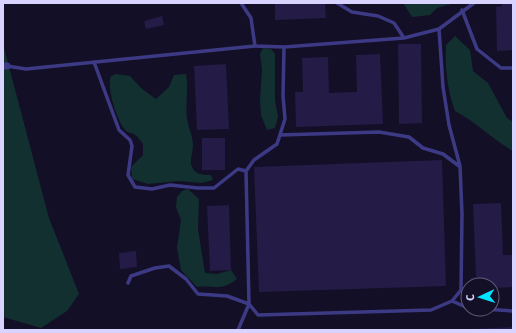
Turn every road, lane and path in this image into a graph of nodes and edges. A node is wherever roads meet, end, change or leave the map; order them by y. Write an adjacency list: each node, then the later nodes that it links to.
1 (241, 3): 7 (lane)
2 (337, 3): 6 (lane)
3 (474, 3): 4 (lane)
4 (462, 10): 5 (lane); 11 (lane)
5 (439, 29): 6 (lane); 13 (lane)
6 (404, 38): 8 (lane)
7 (255, 46): 8 (lane); 9 (lane)
8 (284, 47): 12 (lane)
9 (94, 62): 10 (lane); 14 (lane)
10 (5, 66)
11 (513, 68)
12 (280, 135): 13 (lane); 14 (lane)
13 (460, 166): 16 (lane)
14 (246, 171): 17 (lane)
15 (128, 283): 17 (lane)
16 (452, 301): 17 (lane); 18 (lane)
17 (249, 304): 21 (lane)
18 (460, 304)
19 (500, 310): 20 (lane)
20 (513, 311)
21 (238, 330)

